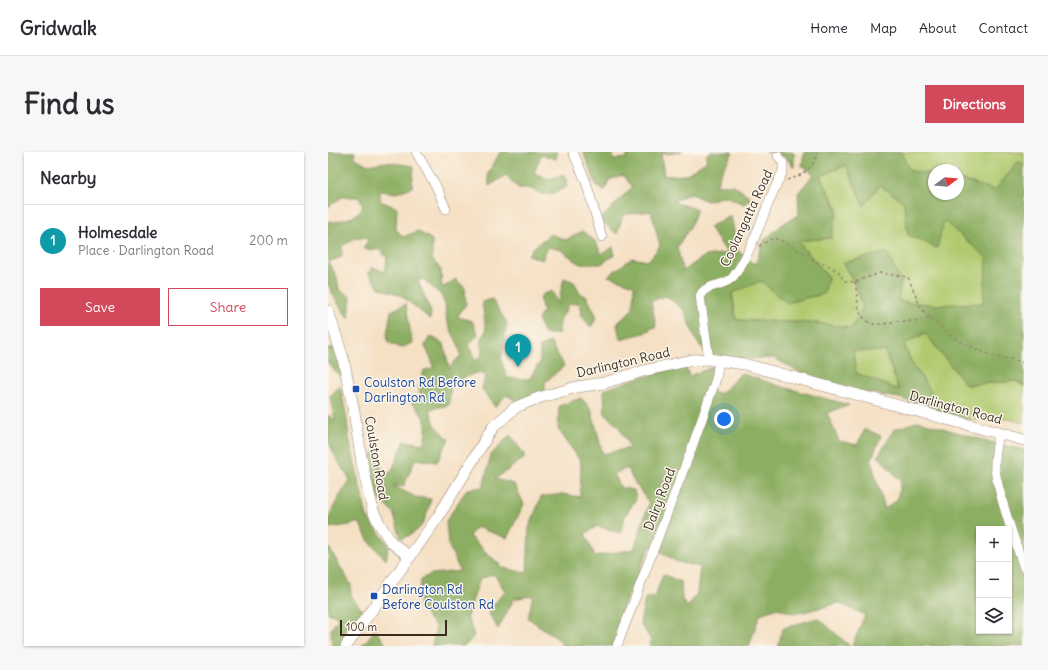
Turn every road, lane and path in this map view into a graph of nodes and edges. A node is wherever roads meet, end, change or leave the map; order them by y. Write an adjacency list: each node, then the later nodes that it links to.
1 (416, 152): 6 (street)
2 (573, 152): 7 (street)
3 (817, 152): 5 (path)
4 (778, 156): 5 (street, Coolangatta Road)
5 (778, 182): 8 (street, Coolangatta Road)
6 (446, 209)
7 (602, 237)
8 (748, 250): 9 (path); 10 (street, Coolangatta Road)
9 (855, 282): 12 (path); 12 (path)
10 (700, 296): 13 (street, Dalry Road)
11 (328, 310): 17 (street, Coulston Road)
12 (930, 318): 14 (path)
13 (714, 360): 15 (street, Darlington Road); 17 (street, Darlington Road); 20 (street, Dalry Road)
14 (1024, 363)
15 (999, 433): 16 (street, Darlington Road); 18 (street)
16 (1024, 440)
17 (412, 554): 19 (street, Darlington Road)
18 (1024, 568)
19 (346, 646)
20 (617, 646)

